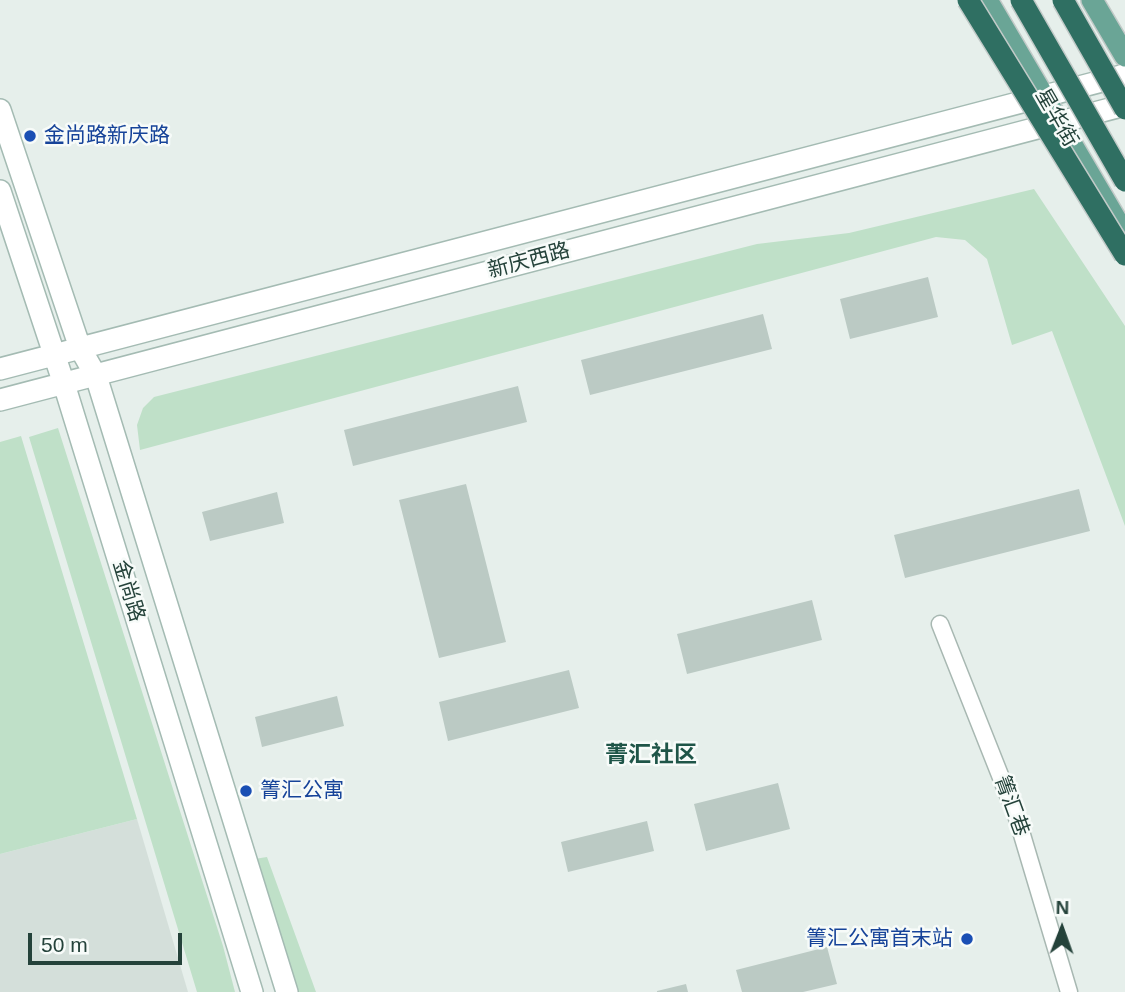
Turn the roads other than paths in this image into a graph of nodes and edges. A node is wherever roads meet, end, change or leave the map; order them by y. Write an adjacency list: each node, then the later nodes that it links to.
1 (968, 0): 15 (highway, bridge)
2 (987, 0): 8 (main road, 星华街)
3 (1021, 0): 12 (highway, bridge)
4 (1063, 0): 9 (highway, bridge)
5 (1092, 0): 6 (main road)
6 (1125, 56)
7 (1125, 75): 8 (street)
8 (1044, 98): 11 (main road, 星华街); 16 (street)
9 (1125, 107): 11 (street, 新庆西路)
10 (0, 110): 16 (street)
11 (1057, 121): 14 (main road, 星华街); 19 (street, 新庆西路)
12 (1125, 181)
13 (0, 191): 17 (street, 金尚路)
14 (1125, 235)
15 (1125, 255)
16 (80, 348): 17 (street); 19 (street)
17 (53, 355): 18 (street); 20 (street, 金尚路)
18 (0, 369)
19 (96, 376): 20 (street, 新庆西路); 24 (street)
20 (64, 384): 21 (street, 新庆西路); 23 (street, 金尚路)
21 (0, 400)
22 (940, 624): 25 (street, 箐汇巷)
23 (252, 992)
24 (287, 992)
25 (1069, 992)

